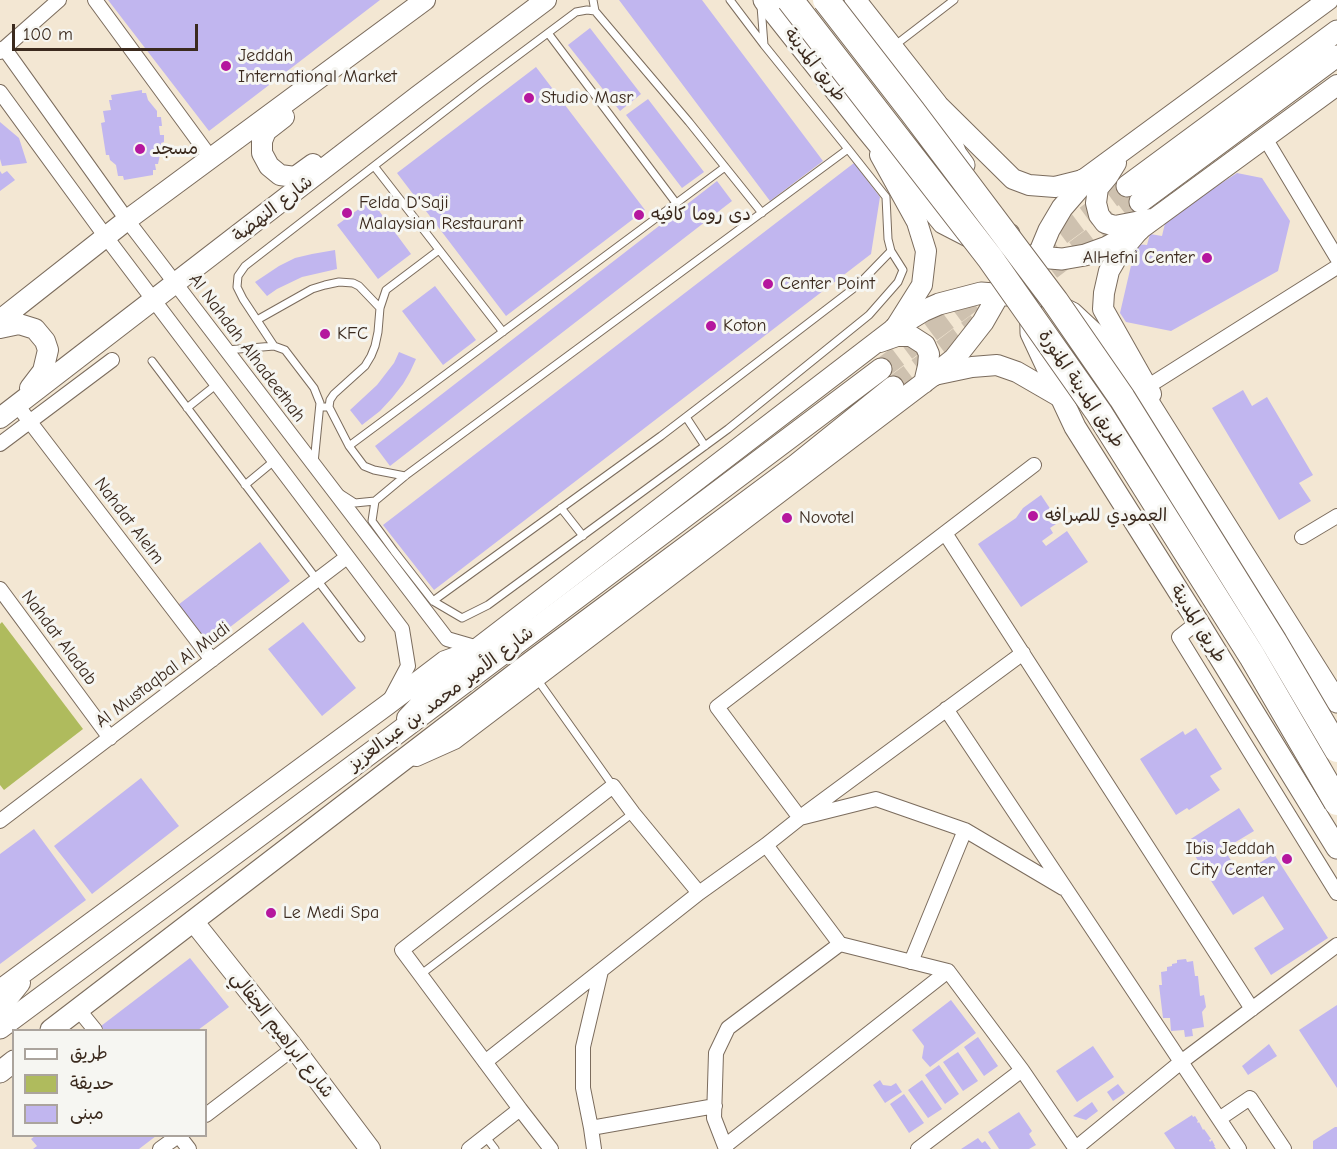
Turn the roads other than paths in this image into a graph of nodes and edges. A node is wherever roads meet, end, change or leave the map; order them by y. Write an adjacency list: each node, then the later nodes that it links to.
1 (59, 0): 21 (street)
2 (94, 0): 32 (street)
3 (425, 0): 18 (main road)
4 (538, 0): 16 (main road)
5 (546, 0): 16 (main road, شارع النهضة)
6 (592, 0): 14 (lane)
7 (730, 0): 19 (lane)
8 (762, 0): 19 (lane); 27 (main road, طريق المدينة)
9 (790, 0): 108 (highway, طريق المدينة المنورة, bridge)
10 (826, 0): 105 (highway, طريق المدينة المنورة, bridge)
11 (855, 0): 20 (main road)
12 (954, 0): 20 (lane)
13 (1328, 0): 30 (main road)
14 (595, 11): 17 (lane); 34 (lane)
15 (1337, 31): 22 (main road)
16 (503, 32): 25 (main road, شارع النهضة)
17 (548, 33): 33 (lane); 37 (lane)
18 (372, 38): 25 (main road); 32 (main road)
19 (764, 45): 29 (lane)
20 (892, 47): 26 (main road)
21 (2, 50): 39 (street, Al Nahdah Alhadeethah)
22 (1337, 56)
23 (1337, 85): 28 (main road)
24 (0, 92): 41 (street)
25 (418, 96): 48 (main road, شارع النهضة)
26 (936, 103): 31 (main road); 35 (main road)
27 (866, 129): 36 (main road, طريق المدينة); 56 (main road)
28 (1265, 138): 40 (main road); 46 (street)
29 (848, 149): 38 (lane); 43 (lane)
30 (1123, 150): 35 (main road); 40 (main road)
31 (956, 154): 36 (main road); 44 (main road)
32 (210, 157): 39 (main road)
33 (374, 166): 42 (lane); 54 (lane)
34 (725, 167): 37 (lane); 38 (lane)
35 (1083, 180): 45 (main road)
36 (913, 185): 44 (main road)
37 (676, 203): 57 (lane)
38 (762, 213): 81 (lane)
39 (127, 220): 41 (main road); 48 (street, Al Nahdah Alhadeethah)
40 (1147, 224): 45 (main road); 67 (main road)
41 (109, 241): 50 (street); 53 (main road)
42 (439, 250): 52 (lane); 57 (lane)
43 (891, 251): 72 (lane); 77 (lane)
44 (1011, 254): 45 (main road); 49 (main road)
45 (1037, 257): 51 (main road)
46 (1337, 258)
47 (1337, 267): 67 (street)
48 (176, 283): 50 (main road, شارع النهضة); 60 (street, Al Nahdah Alhadeethah)
49 (999, 294): 51 (main road); 56 (main road); 64 (main road)
50 (150, 295): 65 (street); 69 (main road, شارع النهضة)
51 (1029, 299): 67 (main road); 68 (main road)
52 (380, 308): 54 (lane); 70 (lane)
53 (0, 320)
54 (257, 320): 58 (lane)
55 (0, 328): 69 (main road)
56 (895, 328): 59 (main road)
57 (502, 332): 76 (lane)
58 (274, 346): 60 (lane); 70 (lane)
59 (871, 346): 64 (main road); 96 (main road)
60 (227, 350): 79 (street, Al Nahdah Alhadeethah)
61 (112, 360): 74 (street)
62 (152, 361): 71 (lane)
63 (881, 369): 104 (main road, شارع الأمير محمد بن عبدالعزيز)
64 (929, 379): 68 (main road); 99 (main road)
65 (216, 384): 71 (lane); 78 (street)
66 (893, 387): 106 (main road, شارع الأمير محمد بن عبدالعزيز)
67 (1147, 393): 68 (main road); 100 (main road)
68 (1062, 398): 94 (main road, طريق المدينة)
69 (17, 405): 73 (main road, شارع النهضة); 74 (street, Nahdat Alelm)
70 (325, 407): 76 (lane); 79 (lane)
71 (187, 408): 82 (lane)
72 (686, 417): 77 (lane); 85 (lane)
73 (0, 418)
74 (30, 421): 75 (street); 98 (street, Nahdat Alelm)
75 (0, 444)
76 (349, 446): 81 (lane)
77 (705, 446): 88 (lane)
78 (274, 460): 82 (lane); 90 (street)
79 (314, 465): 83 (street, Al Nahdah Alhadeethah)
80 (1034, 465): 87 (street)
81 (405, 476): 84 (lane)
82 (245, 485): 91 (lane)
83 (329, 485): 84 (lane); 96 (street, Al Nahdah Alhadeethah)
84 (375, 501): 93 (lane)
85 (561, 508): 88 (lane); 93 (lane)
86 (1337, 516): 89 (street)
87 (945, 533): 97 (street); 110 (street)
88 (583, 536): 93 (lane)
89 (1302, 537)
90 (347, 557): 91 (street, Al Mustaqbal Al Mudi); 101 (street)
91 (317, 580): 95 (lane); 98 (street, Al Mustaqbal Al Mudi)
92 (1, 593): 103 (street, Nahdat Aladab)
93 (433, 601)
94 (1198, 622): 114 (main road, طريق المدينة); 117 (street)
95 (361, 638)
96 (478, 648): 101 (main road); 104 (main road)
97 (1023, 653): 102 (street); 129 (street)
98 (212, 660): 103 (street, Al Mustaqbal Al Mudi)
99 (535, 677): 106 (main road); 107 (lane)
100 (1337, 702)
101 (387, 705): 122 (main road)
102 (946, 709): 110 (street); 115 (street)
103 (110, 738): 111 (street, Al Mustaqbal Al Mudi)
104 (380, 746): 130 (main road, شارع الأمير محمد بن عبدالعزيز)
105 (1337, 749)
106 (395, 766): 118 (main road, شارع الأمير محمد بن عبدالعزيز)
107 (613, 786): 109 (street); 125 (street)
108 (1337, 802)
109 (633, 813): 116 (street); 125 (lane)
110 (800, 818): 112 (street); 113 (street)
111 (0, 821)
112 (965, 830): 115 (street); 121 (street)
113 (766, 845): 116 (street); 119 (street)
114 (1337, 848)
115 (1067, 890): 135 (street)
116 (699, 893): 123 (street)
117 (1337, 893)
118 (193, 921): 128 (main road, شارع الأمير محمد بن عبدالعزيز); 133 (main road, شارع ابراهيم الجفالي)
119 (840, 944): 121 (street); 139 (street)
120 (1337, 945): 129 (street)
121 (912, 962): 124 (street)
122 (33, 967): 126 (main road); 127 (main road)
123 (601, 971): 134 (street); 143 (street)
124 (948, 971): 137 (street); 147 (street)
125 (420, 975): 134 (street)
126 (0, 990)
127 (0, 1008)
128 (78, 1009): 131 (main road, شارع الأمير محمد بن عبدالعزيز); 132 (street)
129 (1252, 1009): 135 (street)
130 (0, 1028)
131 (52, 1029)
132 (94, 1029)
133 (294, 1048): 141 (street); 150 (main road, شارع ابراهيم الجفالي)
134 (486, 1062): 140 (street)
135 (1181, 1062): 142 (street); 156 (street)
136 (12, 1063): 138 (main road)
137 (1022, 1070): 155 (street); 156 (street)
138 (0, 1072)
139 (715, 1106): 143 (street); 147 (street)
140 (520, 1109): 146 (street); 153 (street)
141 (207, 1114)
142 (1218, 1119): 157 (street); 158 (street)
143 (591, 1128): 154 (street)
144 (177, 1137): 148 (street)
145 (179, 1137): 149 (street)
146 (485, 1137): 151 (street); 152 (lane)
147 (725, 1148)
148 (160, 1149)
149 (189, 1149)
150 (370, 1149)
151 (469, 1149)
152 (495, 1149)
153 (551, 1149)
154 (594, 1149)
155 (918, 1149)
156 (1076, 1149)
157 (1239, 1149)
158 (1284, 1149)

